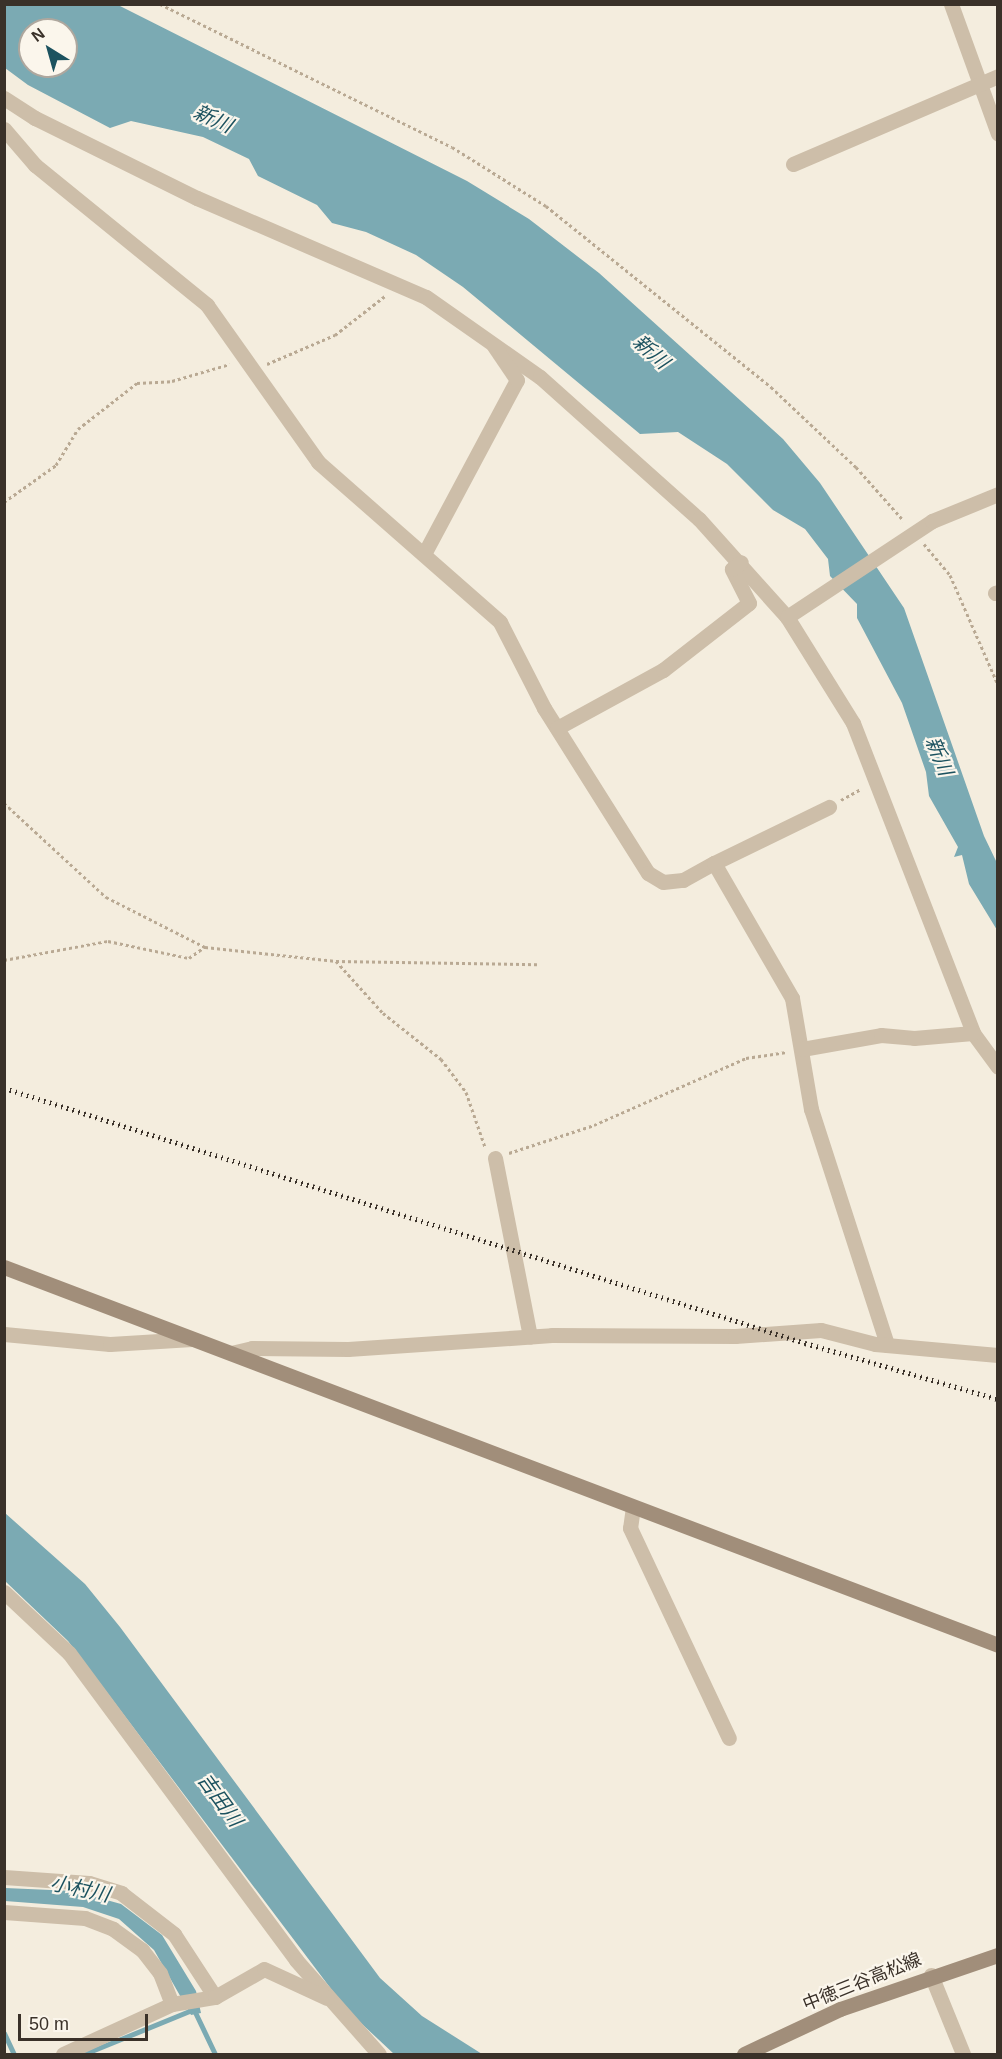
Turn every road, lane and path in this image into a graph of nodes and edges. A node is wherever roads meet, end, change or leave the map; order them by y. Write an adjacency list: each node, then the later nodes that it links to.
1 (160, 4): 14 (path)
2 (951, 4): 4 (street)
3 (998, 76): 4 (street)
4 (979, 84): 7 (street); 8 (street)
5 (4, 98): 9 (street)
6 (5, 131): 11 (street)
7 (998, 134)
8 (793, 164)
9 (398, 282): 10 (street); 11 (path)
10 (488, 337): 15 (street); 16 (street)
11 (250, 362): 13 (path); 15 (street)
12 (998, 494): 14 (street)
13 (4, 502)
14 (916, 536): 17 (street); 18 (path)
15 (424, 554): 19 (street)
16 (741, 562): 17 (street); 19 (street)
17 (787, 617): 28 (street)
18 (998, 685)
19 (556, 728): 23 (street)
20 (862, 784): 22 (path)
21 (4, 803): 24 (path)
22 (829, 807): 23 (street)
23 (714, 863): 29 (street)
24 (205, 946): 25 (path); 26 (path)
25 (4, 960)
26 (336, 961): 27 (path); 31 (path)
27 (537, 964)
28 (973, 1033): 29 (street); 30 (street)
29 (802, 1049): 31 (path); 36 (street)
30 (998, 1066)
31 (495, 1158): 34 (street)
32 (4, 1267): 35 (street)
33 (4, 1334): 35 (street)
34 (530, 1337): 36 (street); 37 (street)
35 (192, 1339): 37 (street)
36 (887, 1345): 38 (street)
37 (231, 1353): 39 (street)
38 (998, 1355)
39 (633, 1507): 41 (street); 42 (street)
40 (4, 1592): 48 (street)
41 (998, 1646)
42 (729, 1738)
43 (4, 1877): 47 (street)
44 (4, 1912): 49 (street)
45 (998, 1955): 46 (street, 中徳三谷高松線)
46 (931, 1975): 52 (street, 中徳三谷高松線); 53 (street)
47 (210, 1997): 48 (street); 49 (street)
48 (327, 1998): 51 (street)
49 (176, 2003): 50 (street)
50 (63, 2055)
51 (379, 2055)
52 (744, 2055)
53 (963, 2055)

